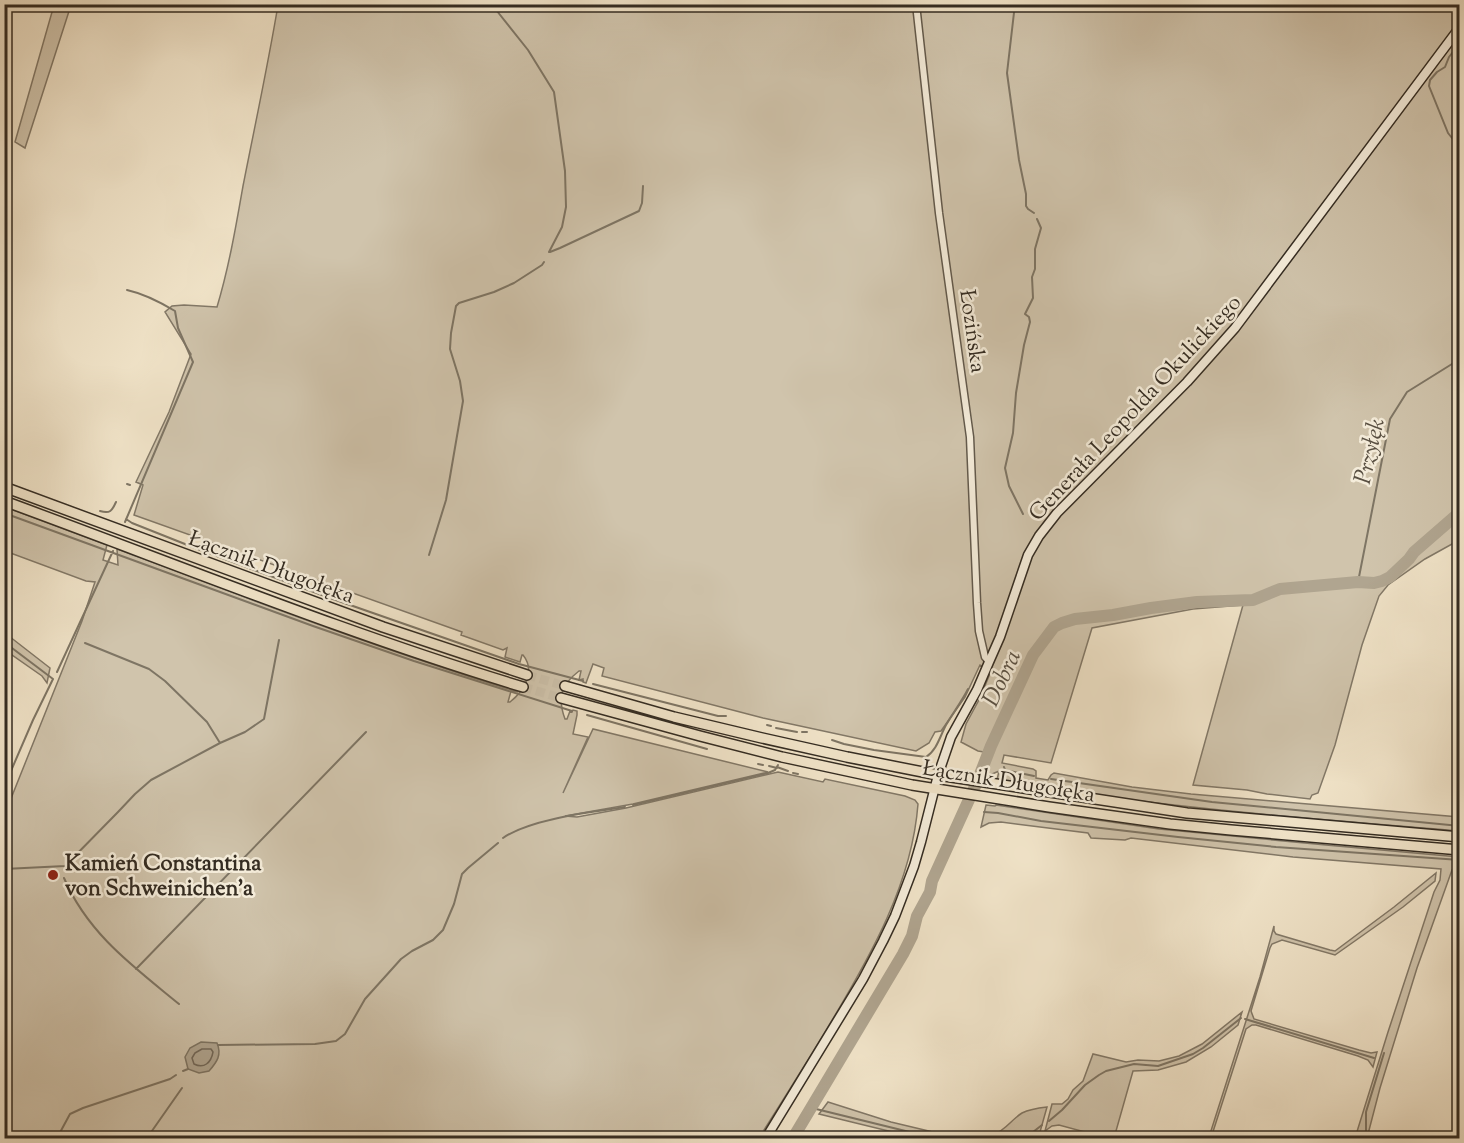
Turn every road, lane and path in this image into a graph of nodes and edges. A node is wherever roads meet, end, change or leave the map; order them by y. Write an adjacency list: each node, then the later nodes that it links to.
1 (916, 4): 5 (street, Łozińska)
2 (1460, 27): 5 (street, Generała Leopolda Okulickiego)
3 (4, 487): 6 (main road, Łącznik Długołęka)
4 (4, 501): 8 (main road, Łącznik Długołęka)
5 (989, 662): 10 (street, Generała Leopolda Okulickiego)
6 (527, 675)
7 (565, 686): 10 (main road, Łącznik Długołęka)
8 (523, 687)
9 (561, 698): 11 (main road, Łącznik Długołęka)
10 (938, 775): 11 (street, Generała Leopolda Okulickiego); 12 (main road, Łącznik Długołęka)
11 (935, 788): 13 (main road, Łącznik Długołęka); 14 (street, Generała Leopolda Okulickiego)
12 (1460, 837)
13 (1460, 850)
14 (766, 1138)

